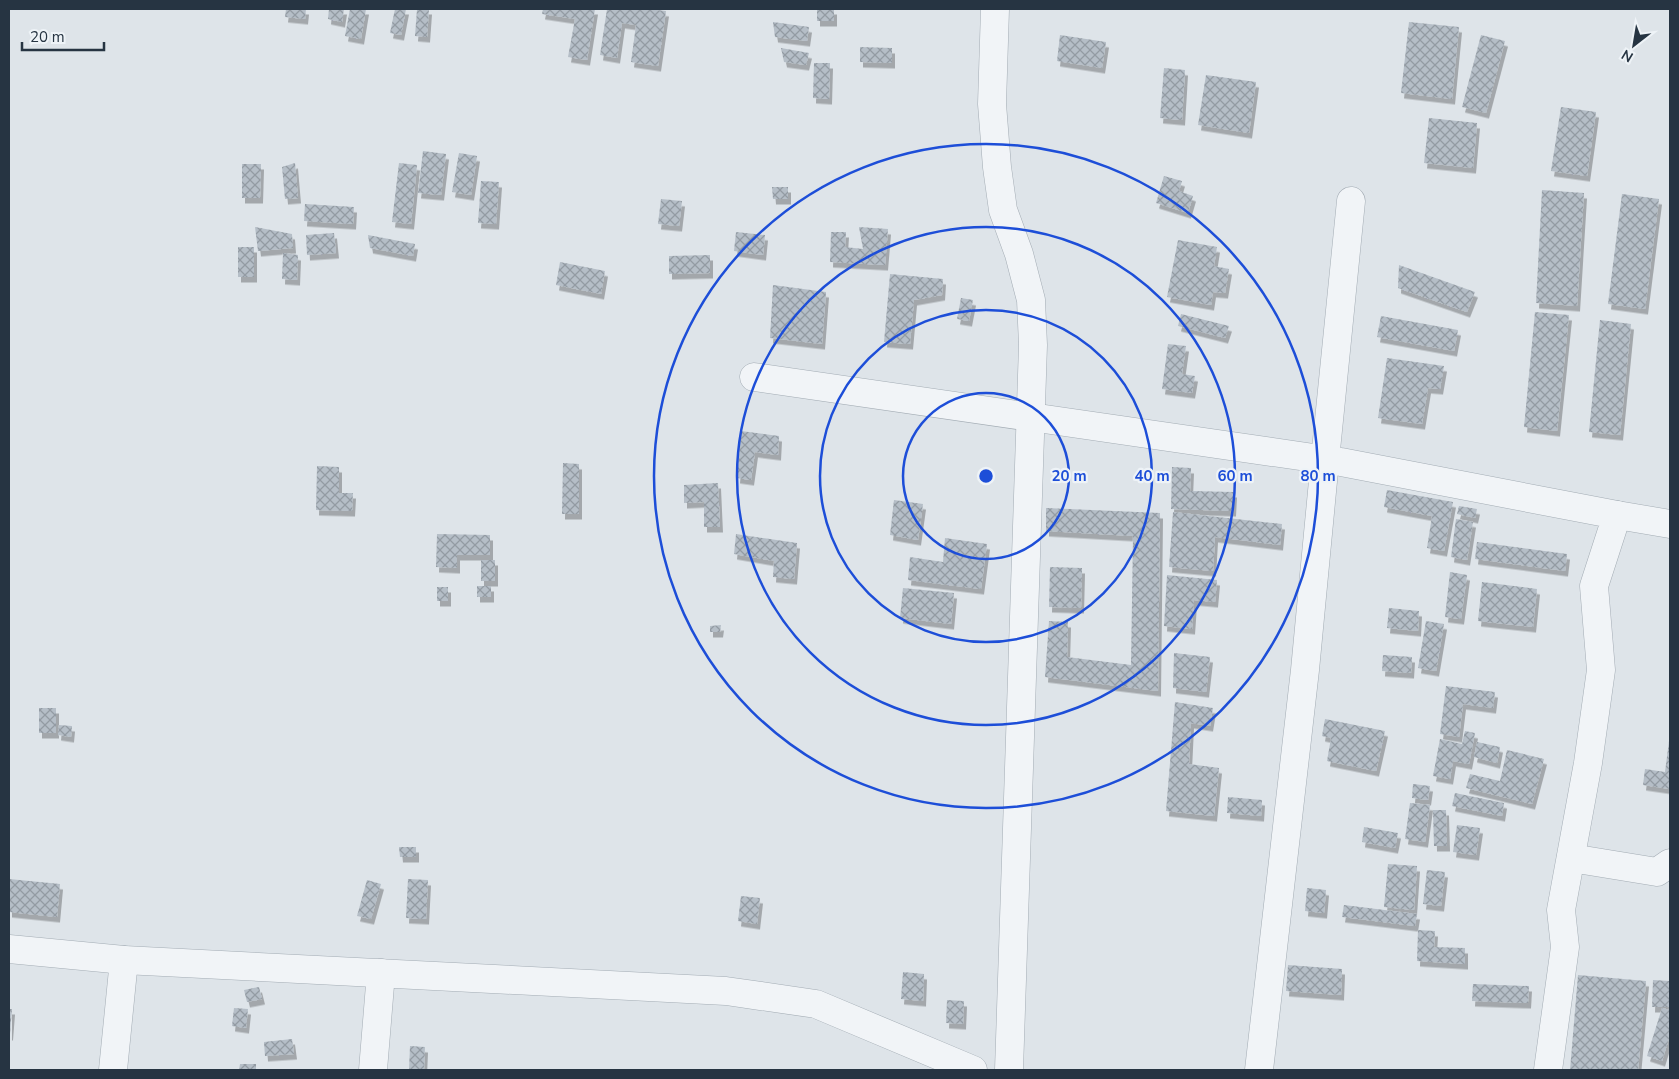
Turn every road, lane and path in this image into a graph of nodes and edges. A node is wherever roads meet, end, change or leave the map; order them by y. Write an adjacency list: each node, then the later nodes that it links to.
1 (995, 9): 4 (street)
2 (1351, 202): 5 (street)
3 (754, 377): 4 (street)
4 (1031, 417): 5 (street); 16 (street)
5 (1325, 460): 6 (street); 17 (street)
6 (1617, 515): 7 (street); 8 (street)
7 (1670, 524)
8 (1571, 858): 9 (street); 18 (street)
9 (1670, 863)
10 (9, 949): 11 (street)
11 (124, 960): 12 (street); 13 (street)
12 (381, 973): 14 (street); 15 (street)
13 (113, 1070)
14 (373, 1070)
15 (973, 1070)
16 (1009, 1070)
17 (1260, 1070)
18 (1548, 1070)

